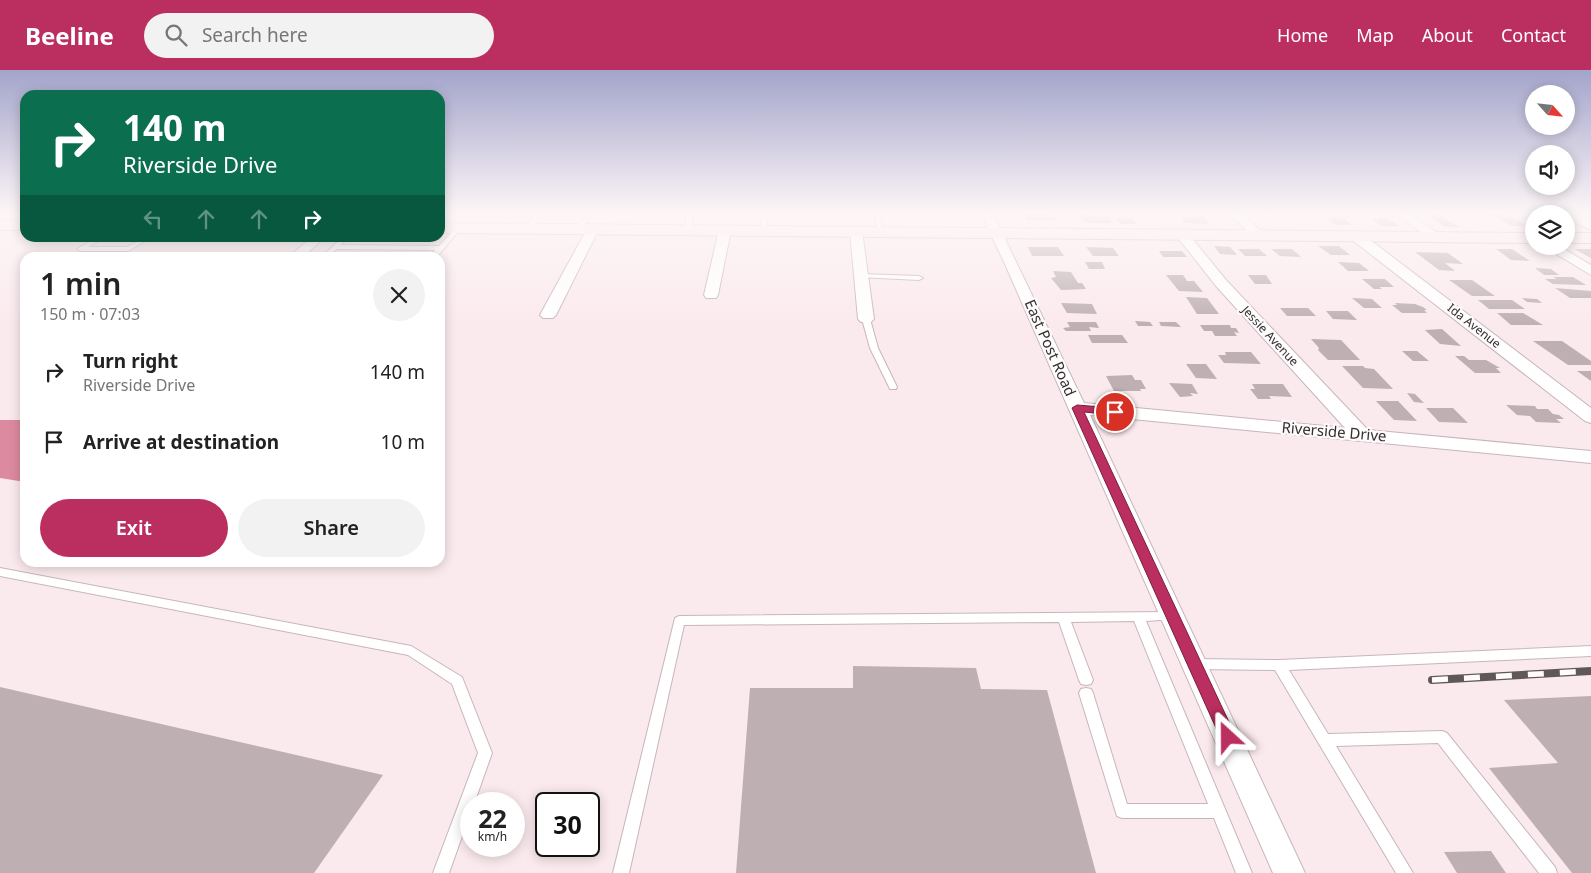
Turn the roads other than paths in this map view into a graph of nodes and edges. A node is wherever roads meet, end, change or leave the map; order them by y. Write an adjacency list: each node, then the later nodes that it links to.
1 (575, 251): 12 (street)
2 (720, 251): 11 (street)
3 (858, 251): 9 (street)
4 (1005, 251): 15 (street, East Post Road)
5 (1195, 251): 17 (street, Jessie Avenue)
6 (1376, 251): 16 (street, Ida Avenue)
7 (1564, 255): 8 (street)
8 (1591, 271)
9 (861, 276): 10 (lane); 13 (street)
10 (919, 278)
11 (711, 296)
12 (548, 315)
13 (866, 319): 14 (lane)
14 (893, 387)
15 (1077, 408): 17 (street, Riverside Drive); 21 (street, East Post Road)
16 (1591, 417)
17 (1362, 435): 18 (street, Riverside Drive)
18 (1591, 457)
19 (0, 572): 28 (lane)
20 (1138, 616): 21 (lane); 22 (lane); 27 (lane)
21 (1173, 616): 24 (street, East Post Road)
22 (1063, 617): 27 (lane); 29 (lane)
23 (1591, 651): 25 (lane)
24 (1195, 664): 25 (lane); 31 (street, East Post Road)
25 (1279, 666): 26 (lane)
26 (1324, 740): 32 (lane); 33 (lane)
27 (1218, 811): 30 (lane)
28 (441, 873)
29 (621, 873)
30 (1244, 873)
31 (1289, 873)
32 (1406, 873)
33 (1549, 873)

